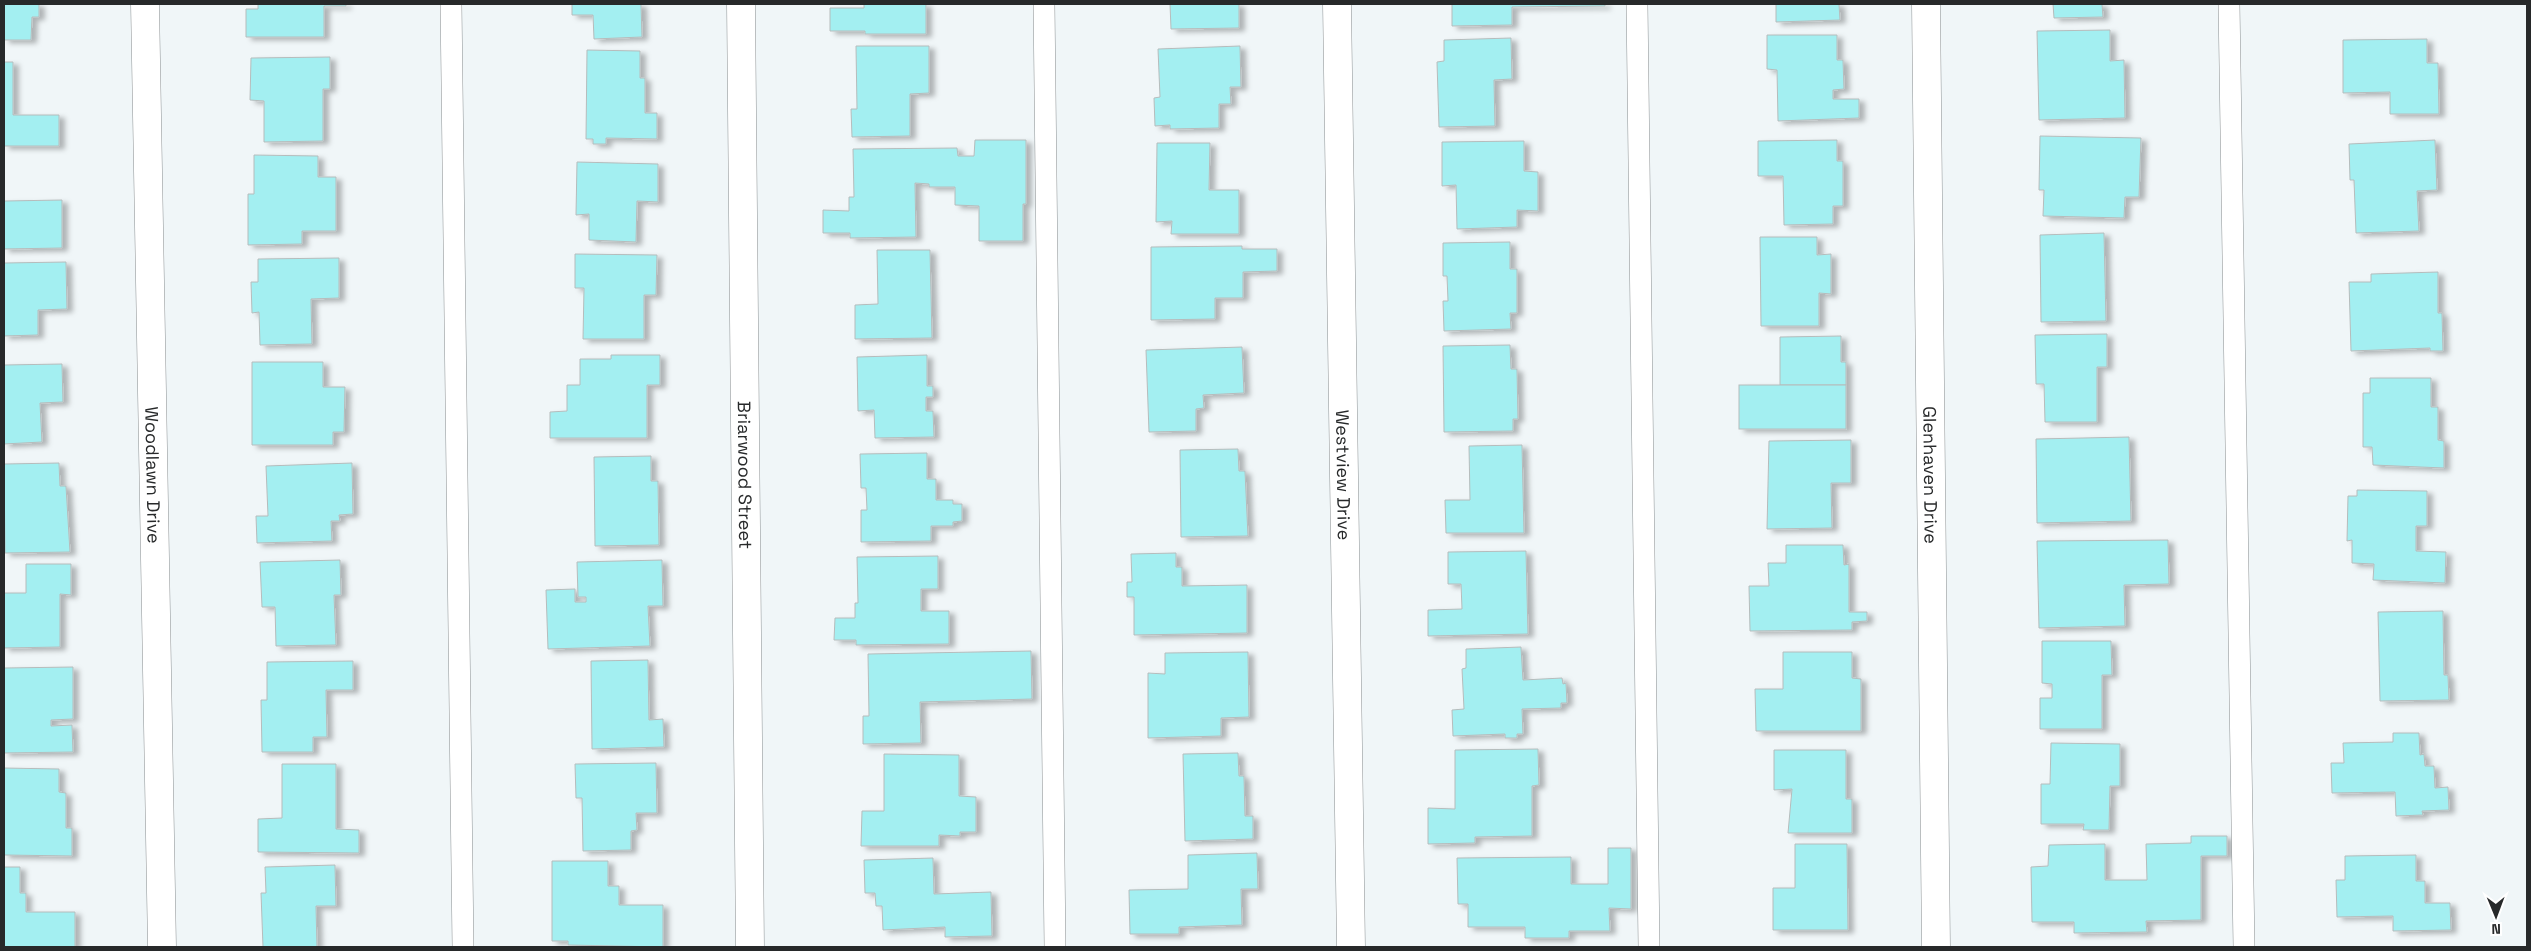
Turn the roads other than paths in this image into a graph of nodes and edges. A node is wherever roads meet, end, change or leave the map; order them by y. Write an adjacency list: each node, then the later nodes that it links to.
1 (145, 4): 9 (street, Woodlawn Drive)
2 (451, 4): 10 (lane)
3 (741, 4): 11 (street, Briarwood Street)
4 (1044, 4): 12 (lane)
5 (1337, 4): 13 (street, Westview Drive)
6 (1637, 4): 14 (lane)
7 (1926, 4): 15 (street, Glenhaven Drive)
8 (2229, 4): 16 (lane)
9 (162, 947)
10 (463, 947)
11 (750, 947)
12 (1055, 947)
13 (1351, 947)
14 (1650, 947)
15 (1936, 947)
16 (2244, 947)

